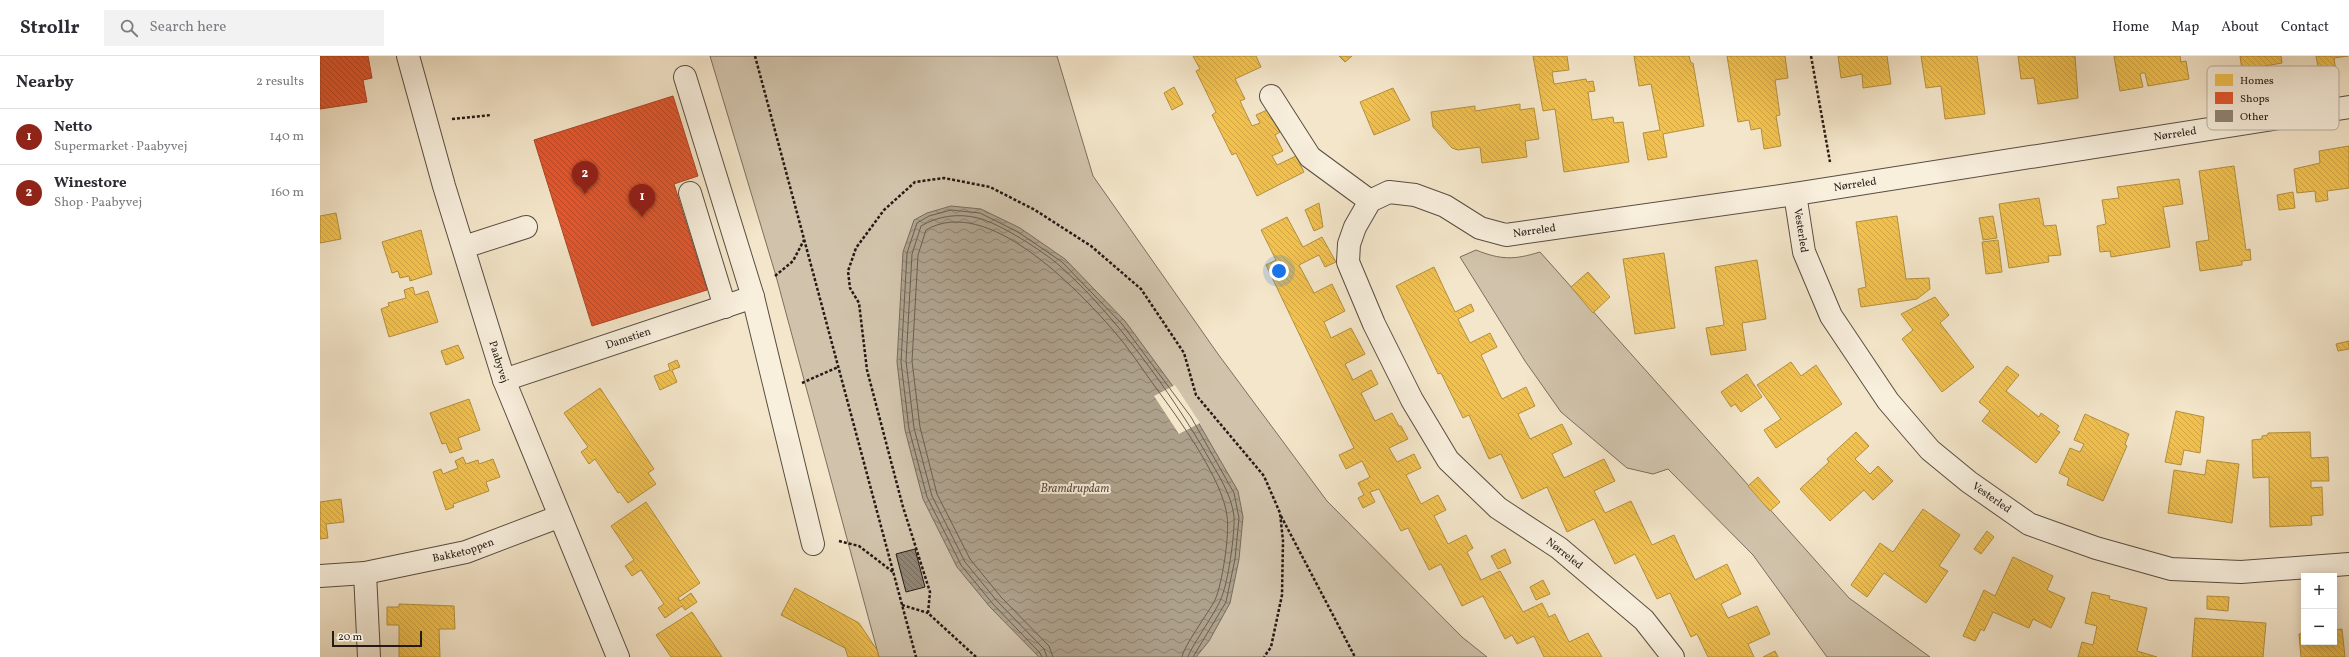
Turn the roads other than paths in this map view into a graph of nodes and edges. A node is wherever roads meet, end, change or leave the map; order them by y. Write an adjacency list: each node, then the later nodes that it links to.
1 (408, 56): 11 (street, Paabyvej)
2 (685, 77): 12 (street)
3 (1271, 96): 9 (street)
4 (2349, 108): 5 (street, Nørreled)
5 (2339, 110)
6 (2207, 130): 8 (street, Nørreled)
7 (690, 193): 13 (street)
8 (1795, 194): 9 (street, Nørreled); 17 (street, Vesterled)
9 (1370, 201): 22 (street, Nørreled)
10 (526, 227): 11 (street)
11 (464, 247): 14 (street, Paabyvej)
12 (752, 293): 13 (street, Damstien); 16 (street)
13 (725, 307): 14 (street, Damstien)
14 (504, 380): 15 (street, Paabyvej)
15 (558, 516): 18 (street, Bakketoppen); 21 (street, Paabyvej)
16 (812, 538)
17 (2349, 564)
18 (366, 573): 19 (street, Bakketoppen); 20 (street)
19 (320, 576)
20 (369, 657)
21 (618, 657)
22 (1673, 657)

